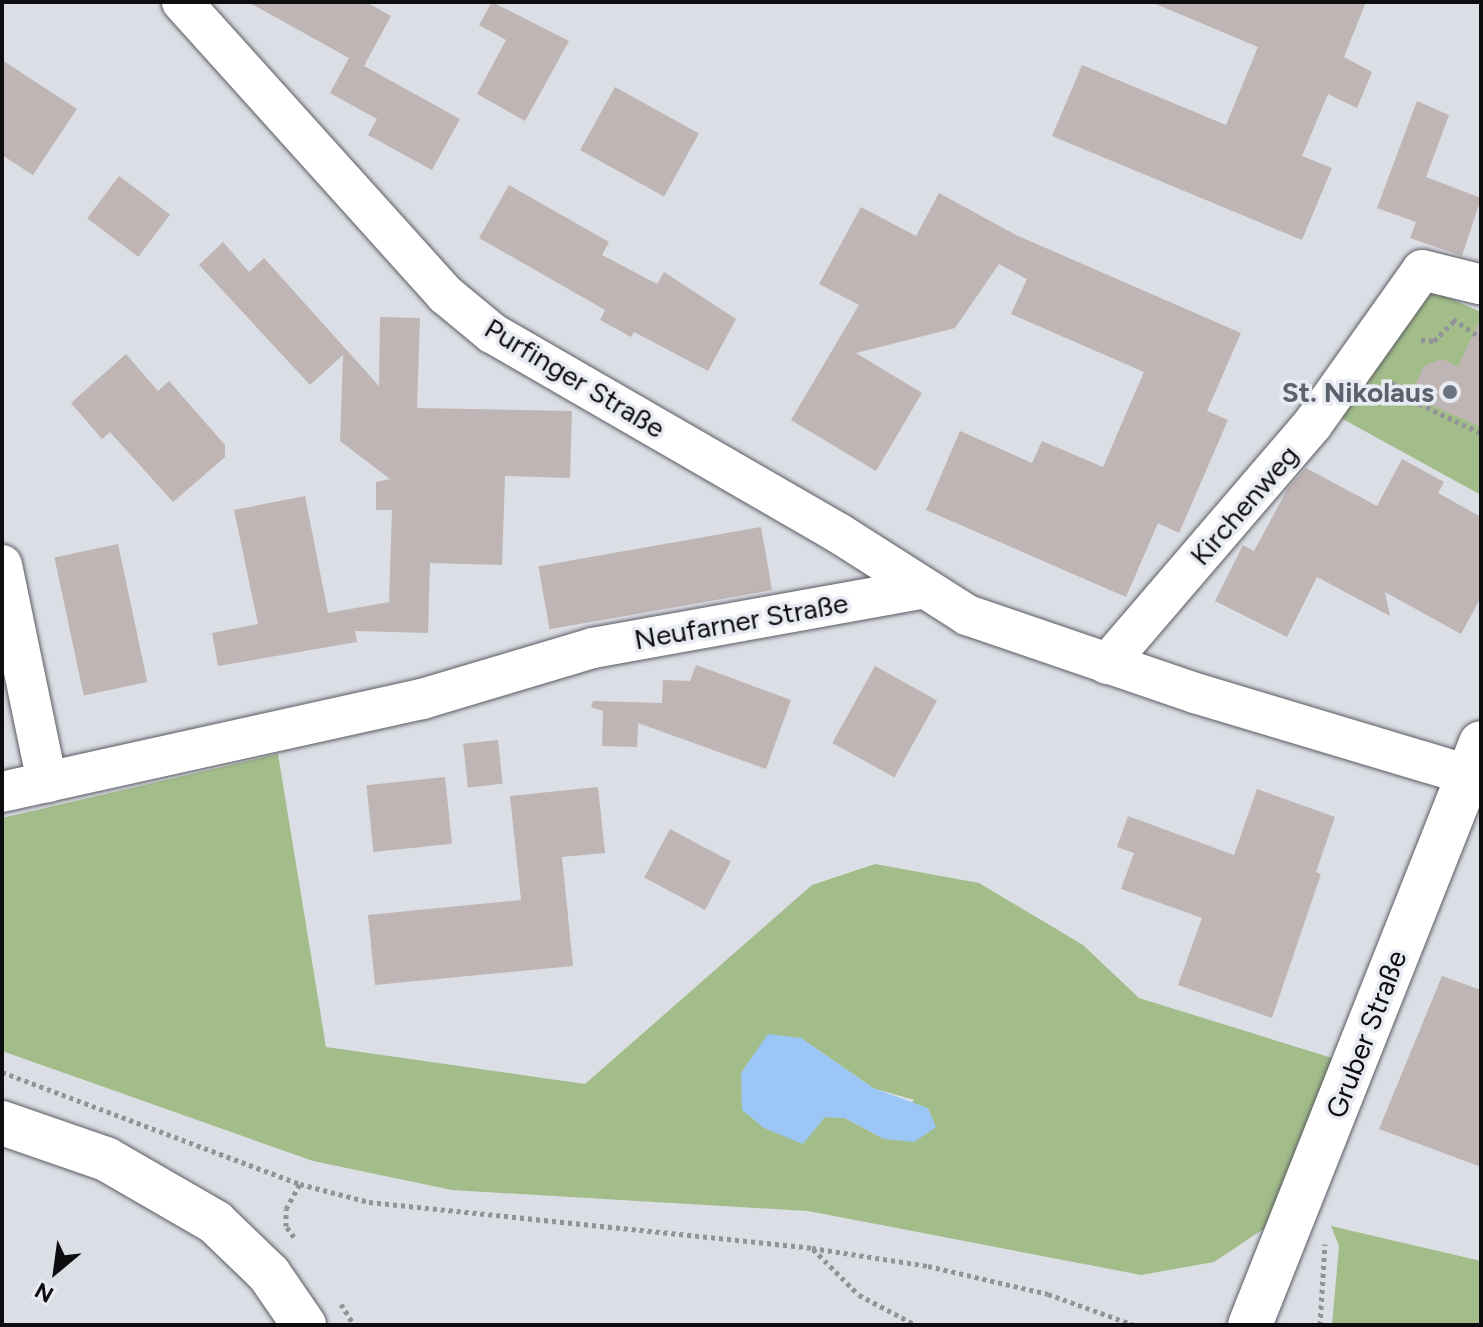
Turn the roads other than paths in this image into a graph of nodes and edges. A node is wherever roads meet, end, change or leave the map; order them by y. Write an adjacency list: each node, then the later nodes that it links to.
1 (182, 2): 4 (street, Purfinger Straße)
2 (1480, 282): 5 (street, Kirchenweg)
3 (2, 565): 7 (street)
4 (920, 589): 5 (street); 7 (street, Neufarner Straße)
5 (1107, 664): 6 (street)
6 (1473, 758): 10 (street, Gruber Straße)
7 (47, 782): 8 (street, Neufarner Straße)
8 (2, 792)
9 (2, 1123): 11 (street)
10 (1262, 1314)
11 (304, 1325)

